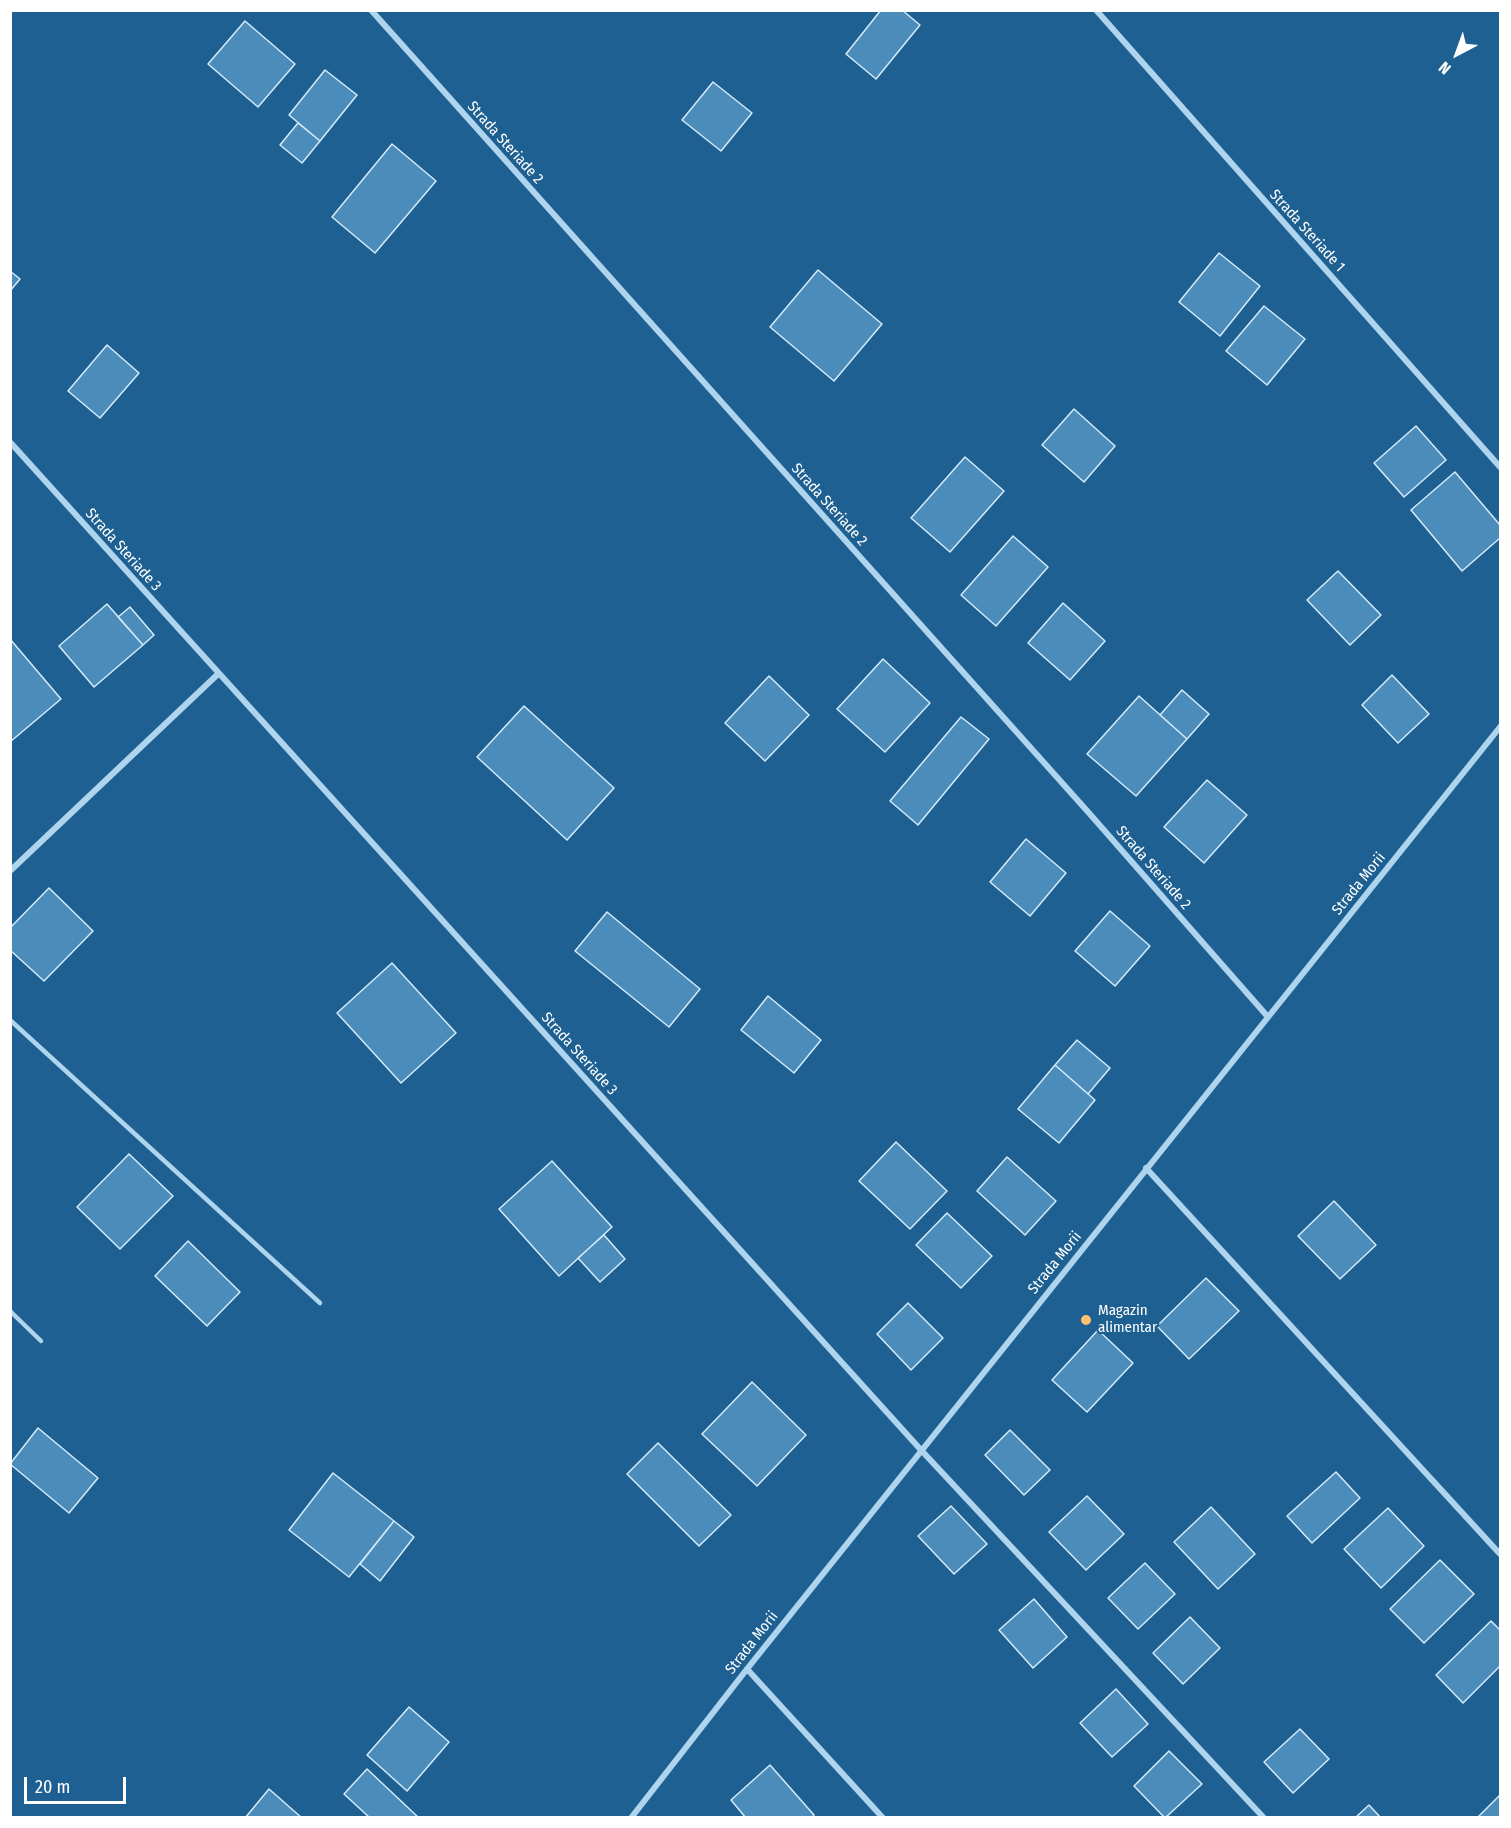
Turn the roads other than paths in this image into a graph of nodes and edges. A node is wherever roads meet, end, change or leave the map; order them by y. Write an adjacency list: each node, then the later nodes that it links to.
1 (371, 10): 8 (street, Strada Steriade 2)
2 (1096, 10): 4 (street, Strada Steriade 1)
3 (10, 442): 5 (street, Strada Steriade 3)
4 (1500, 467)
5 (218, 674): 7 (street); 14 (street, Strada Steriade 3)
6 (1500, 728): 8 (street, Strada Morii)
7 (10, 871)
8 (1268, 1017): 10 (street, Strada Morii)
9 (10, 1020): 11 (lane)
10 (1146, 1168): 14 (street, Strada Morii); 15 (street)
11 (320, 1302)
12 (10, 1311): 13 (lane)
13 (41, 1341)
14 (921, 1450): 16 (street, Strada Morii); 19 (street, Strada Steriade 3)
15 (1500, 1554)
16 (747, 1669): 17 (street, Strada Morii); 18 (street)
17 (632, 1818)
18 (884, 1818)
19 (1264, 1818)

